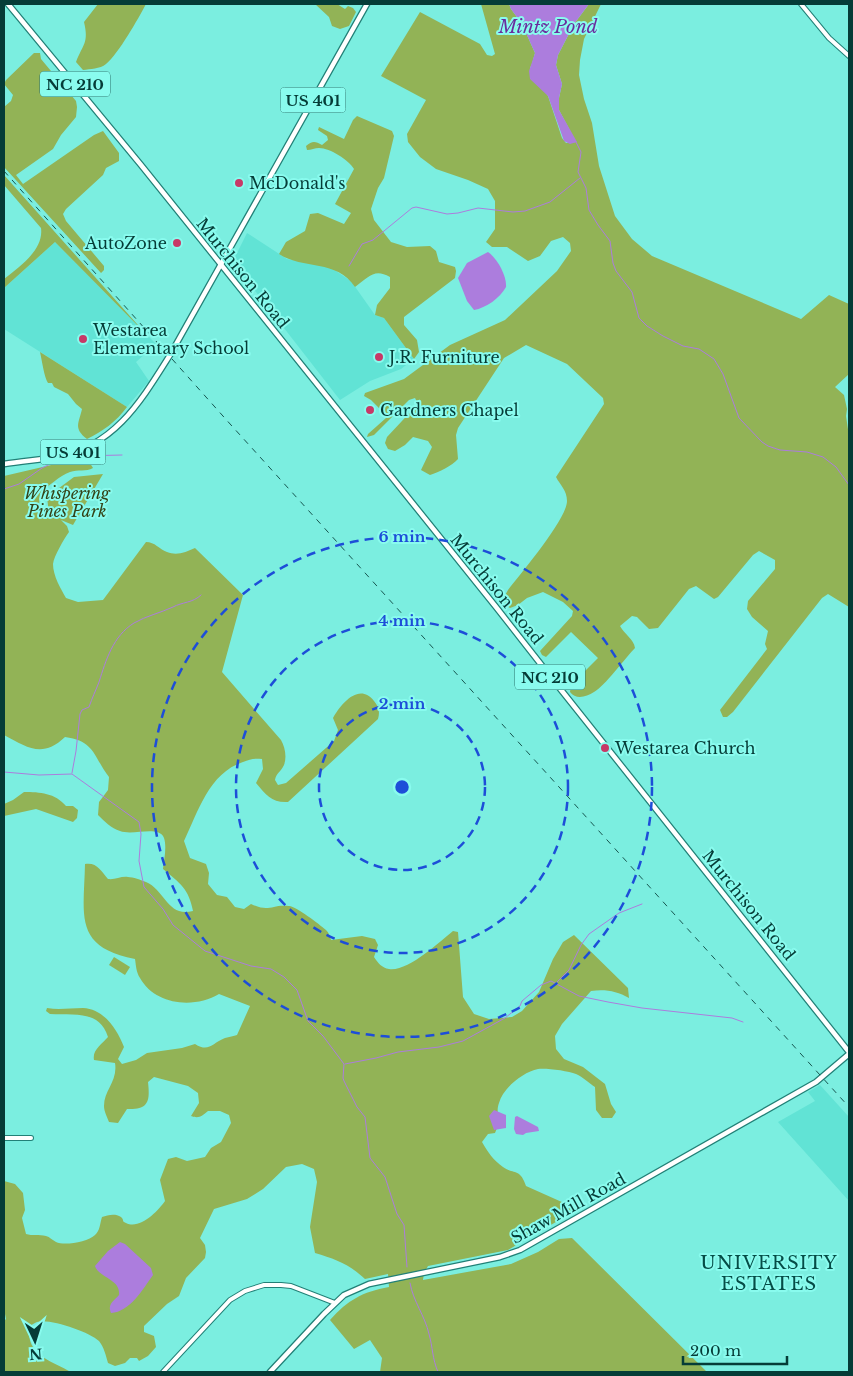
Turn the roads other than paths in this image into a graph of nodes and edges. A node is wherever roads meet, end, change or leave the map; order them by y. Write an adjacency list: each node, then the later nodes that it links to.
1 (8, 4): 5 (main road, Murchison Road / NC 210)
2 (367, 4): 5 (main road, US 401)
3 (801, 4): 4 (street)
4 (849, 56)
5 (220, 265): 6 (main road, US 401); 7 (main road, Murchison Road / NC 210)
6 (4, 464)
7 (849, 1053): 10 (main road, Shaw Mill Road)
8 (4, 1138): 9 (street)
9 (31, 1138)
10 (336, 1303): 11 (street); 12 (main road, Shaw Mill Road)
11 (163, 1372)
12 (270, 1372)

